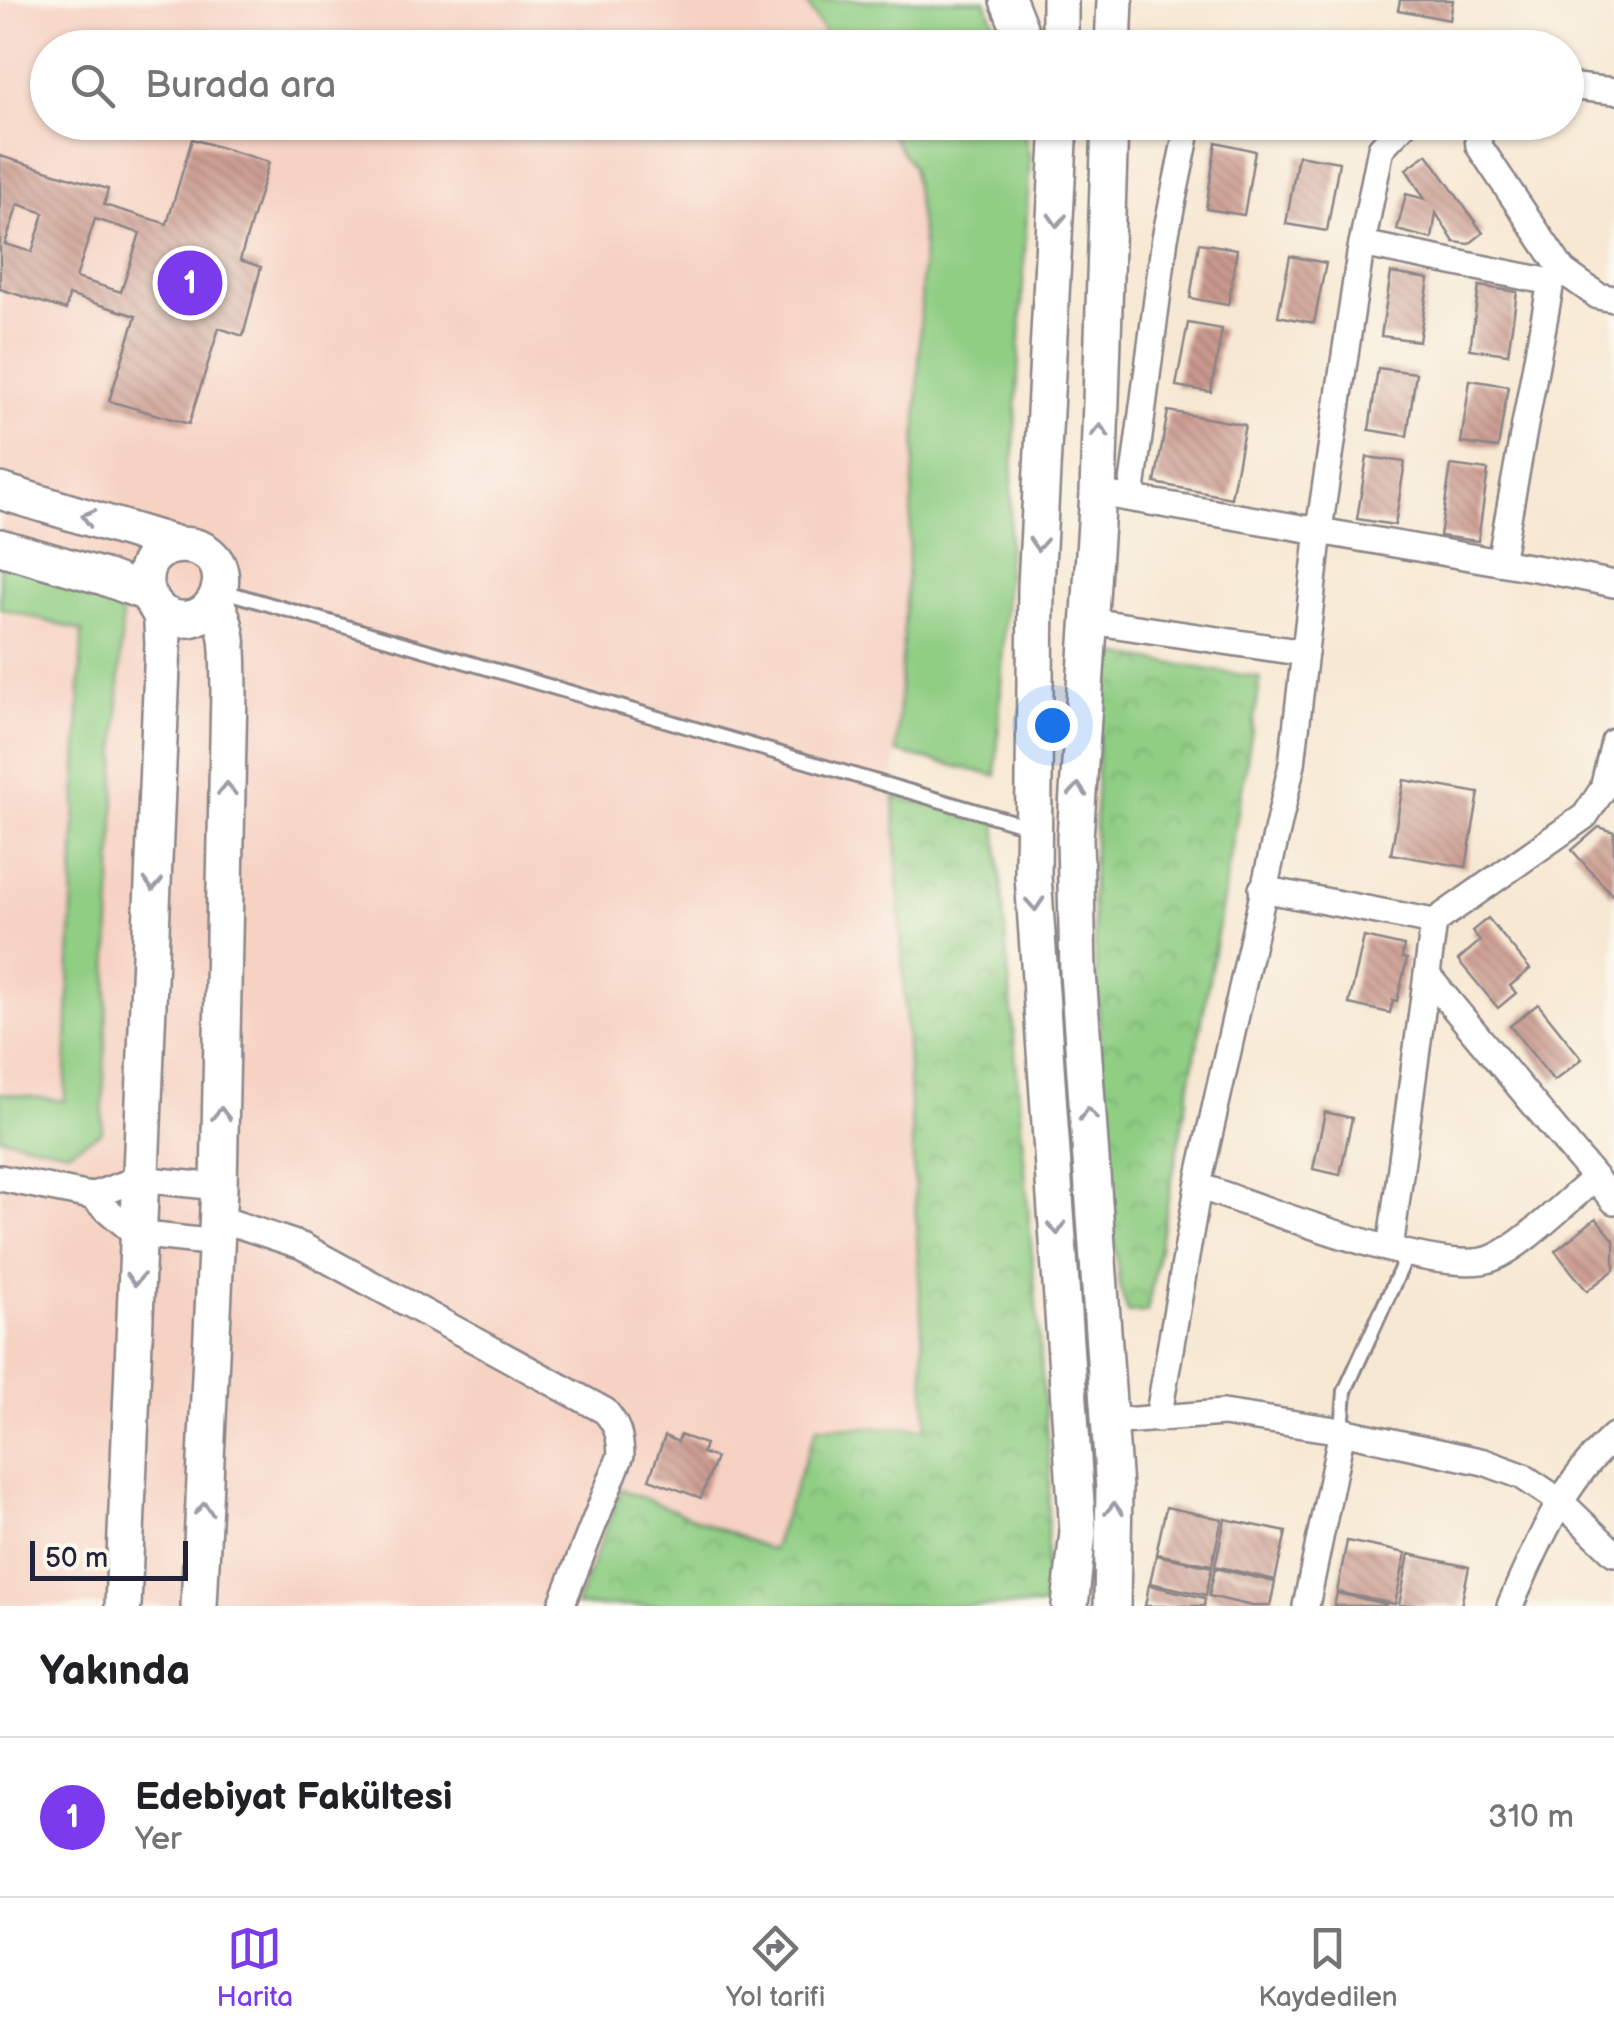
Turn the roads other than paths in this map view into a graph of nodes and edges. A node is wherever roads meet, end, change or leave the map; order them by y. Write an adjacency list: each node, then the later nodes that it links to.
1 (1008, 0): 4 (main road)
2 (1060, 0): 5 (main road)
3 (1115, 1): 6 (main road)
4 (1020, 30)
5 (1060, 30)
6 (1114, 30)
7 (1584, 88): 8 (street)
8 (1614, 91)
9 (1050, 140): 15 (main road)
10 (1060, 140): 15 (main road)
11 (1110, 140): 20 (main road, one-way to 11)
12 (1185, 140): 20 (street)
13 (1389, 140): 16 (street)
14 (1478, 140): 17 (street)
15 (1059, 176): 32 (main road, one-way to 32)
16 (1362, 244): 17 (street); 21 (street)
17 (1557, 276): 18 (street); 24 (street)
18 (1614, 298)
19 (0, 491): 22 (main road, one-way to 19)
20 (1114, 495): 21 (street); 28 (main road)
21 (1319, 530): 24 (street); 29 (street)
22 (175, 544): 26 (main road); 27 (main road)
23 (0, 547): 27 (main road)
24 (1500, 562): 25 (street)
25 (1614, 584)
26 (217, 596): 27 (main road); 32 (lane); 42 (main road, one-way to 26)
27 (153, 603): 38 (main road, one-way to 38)
28 (1090, 621): 29 (street); 46 (main road, one-way to 28)
29 (1305, 653): 33 (street)
30 (1614, 742): 31 (street)
31 (1609, 795): 34 (street)
32 (1033, 828): 54 (main road, one-way to 54)
33 (1262, 889): 34 (street); 39 (street)
34 (1434, 922): 35 (street)
35 (1427, 975): 37 (street); 44 (street)
36 (0, 1178): 40 (street)
37 (1595, 1178): 41 (street); 44 (street)
38 (138, 1179): 40 (street); 42 (street); 43 (main road)
39 (1198, 1186): 44 (street); 45 (street)
40 (91, 1196): 43 (street)
41 (1614, 1200)
42 (218, 1216): 43 (street); 52 (main road, one-way to 42); 53 (street)
43 (136, 1234): 51 (main road, one-way to 51)
44 (1399, 1252): 47 (lane)
45 (1158, 1418): 46 (street); 47 (street)
46 (1110, 1422): 55 (main road, one-way to 46)
47 (1342, 1431): 49 (street); 56 (street)
48 (1614, 1436): 49 (street)
49 (1561, 1502): 50 (street); 57 (street)
50 (1614, 1553)
51 (123, 1606)
52 (199, 1606)
53 (561, 1606)
54 (1070, 1606)
55 (1112, 1606)
56 (1306, 1606)
57 (1510, 1606)

